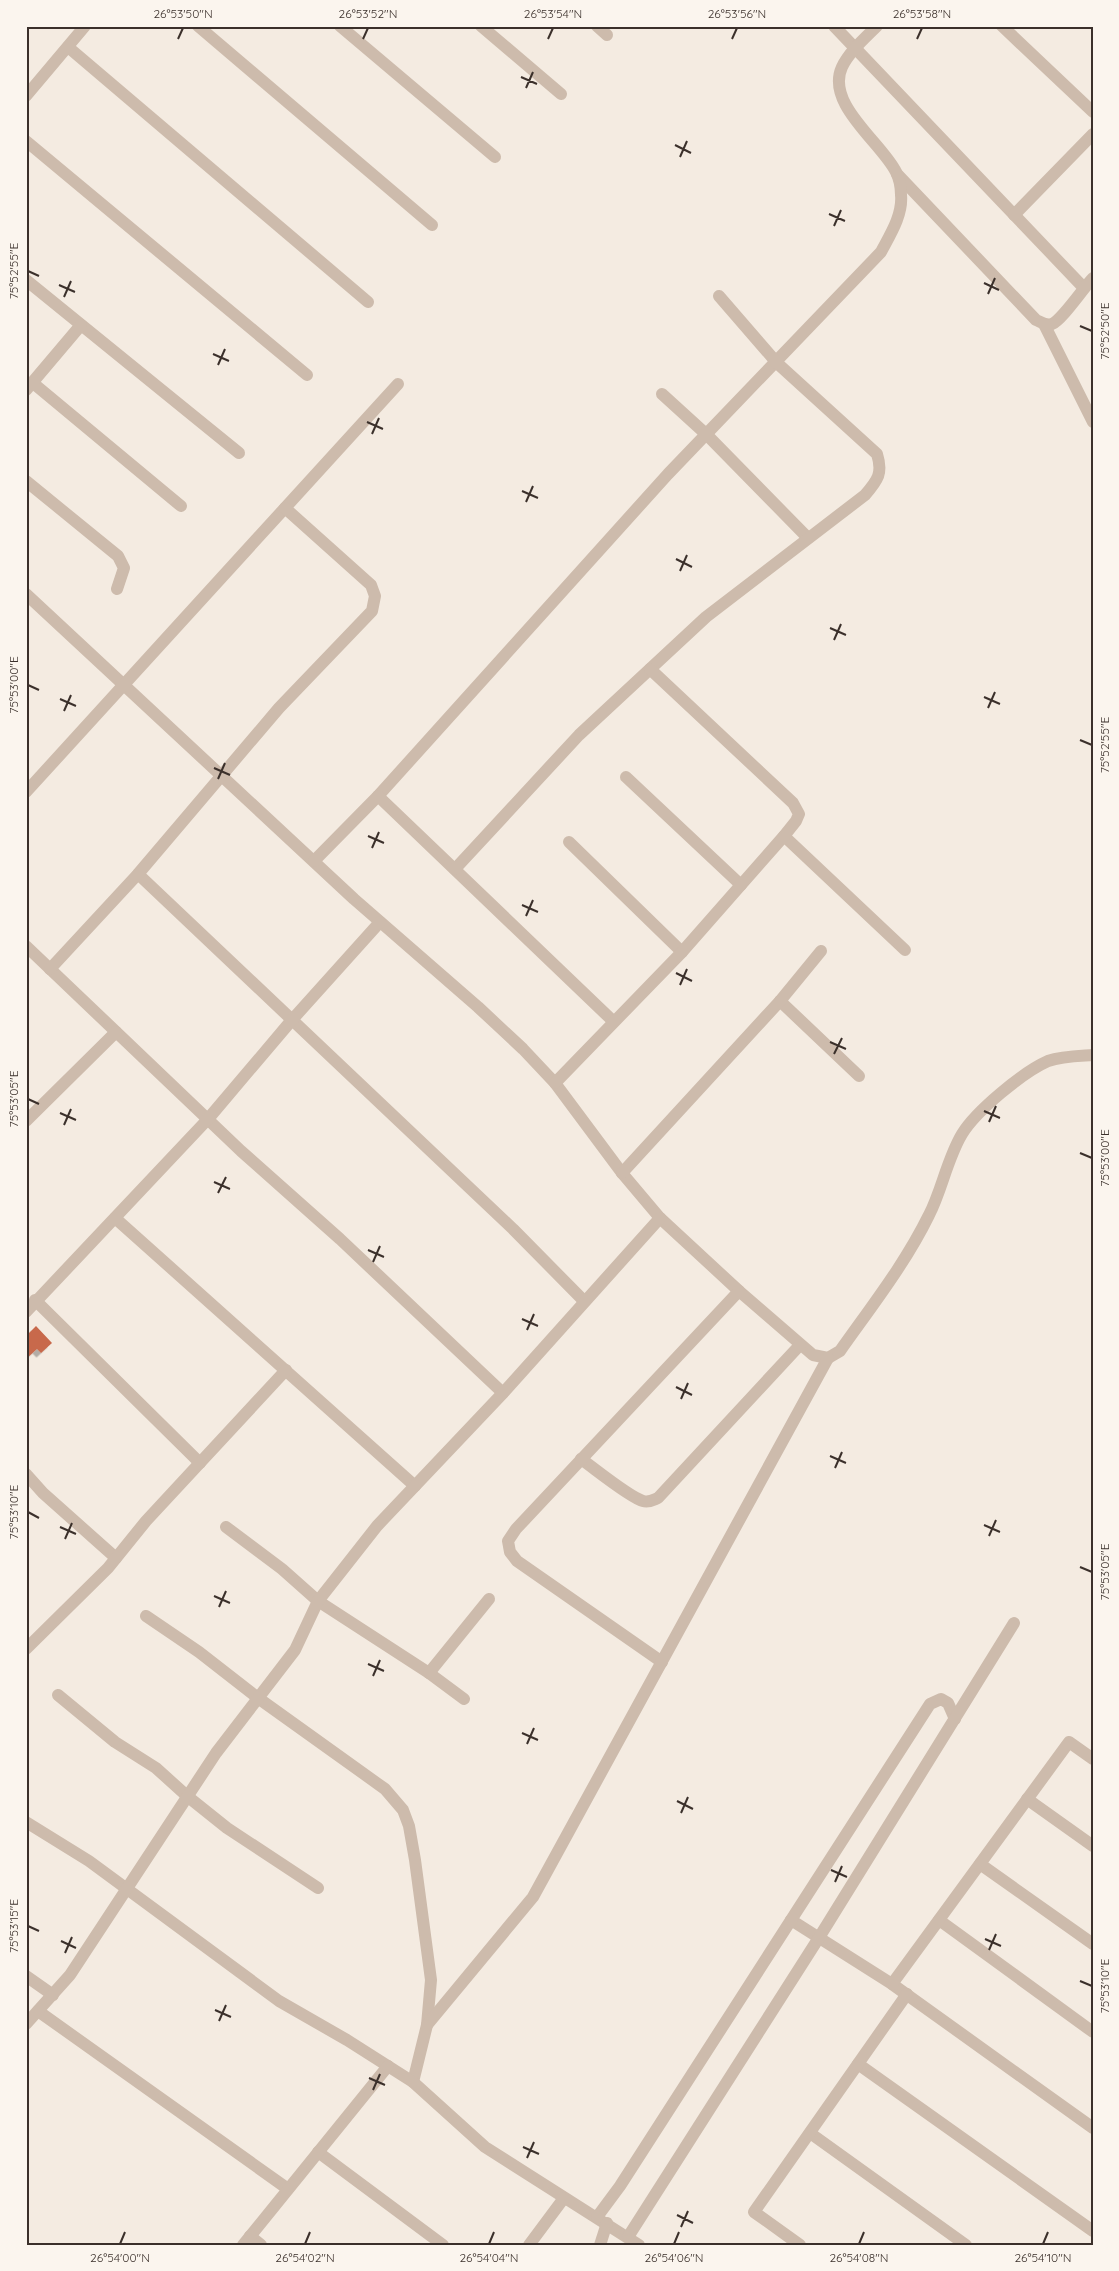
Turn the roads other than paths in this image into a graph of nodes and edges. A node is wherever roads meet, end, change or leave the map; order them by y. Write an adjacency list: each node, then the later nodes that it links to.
1 (85, 26): 8 (street)
2 (198, 26): 18 (street)
3 (340, 26): 15 (street)
4 (481, 26): 10 (street)
5 (834, 26): 9 (street)
6 (877, 26): 9 (street)
7 (1002, 26): 12 (street)
8 (68, 47): 11 (street); 23 (street)
9 (855, 49): 16 (street); 17 (street)
10 (561, 94)
11 (26, 96)
12 (1093, 112)
13 (1093, 134): 17 (street)
14 (26, 141): 27 (street)
15 (495, 157)
16 (896, 173): 25 (street); 26 (street)
17 (1014, 215): 21 (street)
18 (432, 225)
19 (1093, 278): 21 (street)
20 (26, 280): 24 (street)
21 (1084, 288): 25 (street)
22 (719, 296): 26 (street)
23 (368, 302)
24 (81, 324): 29 (street); 33 (street)
25 (1044, 324): 31 (street)
26 (777, 363): 32 (street); 37 (street)
27 (307, 374)
28 (398, 384): 36 (street)
29 (30, 386): 35 (street)
30 (662, 394): 32 (street)
31 (1093, 422)
32 (707, 435): 37 (street); 45 (street)
33 (239, 452)
34 (26, 481): 38 (street)
35 (181, 506)
36 (285, 508): 41 (street); 42 (street)
37 (808, 538): 40 (street)
38 (117, 589)
39 (27, 597): 41 (street)
40 (650, 670): 46 (street); 49 (street)
41 (124, 684): 42 (street); 44 (street)
42 (222, 774): 48 (street); 50 (street)
43 (626, 777): 51 (street)
44 (26, 792)
45 (378, 796): 48 (street); 49 (street)
46 (784, 836): 51 (street); 54 (street)
47 (569, 842): 56 (street)
48 (314, 862): 52 (street)
49 (455, 869): 60 (street)
50 (138, 874): 57 (street); 59 (street)
51 (741, 885): 56 (street)
52 (380, 922): 59 (street); 64 (street)
53 (26, 946): 57 (street)
54 (905, 950)
55 (821, 951): 58 (street)
56 (682, 952): 60 (street)
57 (50, 969): 61 (street)
58 (780, 1001): 63 (street); 67 (street)
59 (292, 1021): 66 (street); 72 (street)
60 (613, 1021): 64 (street)
61 (116, 1032): 65 (street); 66 (street)
62 (1093, 1055): 75 (street)
63 (859, 1076)
64 (555, 1083): 67 (street)
65 (26, 1120)
66 (208, 1120): 68 (street); 77 (street)
67 (622, 1173): 69 (street)
68 (115, 1218): 71 (street); 76 (street)
69 (660, 1218): 70 (street); 72 (street)
70 (739, 1291): 74 (street); 78 (street)
71 (35, 1300): 73 (street); 79 (street)
72 (584, 1301): 77 (street)
73 (26, 1312)
74 (800, 1345): 75 (street); 78 (street)
75 (828, 1358): 89 (street)
76 (286, 1370): 79 (street); 81 (street)
77 (503, 1393): 81 (street)
78 (581, 1459): 89 (street)
79 (200, 1463): 83 (street)
80 (26, 1474): 83 (street)
81 (415, 1486): 85 (street)
82 (226, 1527): 85 (street)
83 (116, 1558): 88 (street)
84 (488, 1599): 90 (street)
85 (318, 1601): 90 (street); 92 (street)
86 (146, 1616): 92 (street)
87 (1014, 1623): 94 (street)
88 (28, 1645)
89 (662, 1662): 113 (street)
90 (430, 1673): 93 (street)
91 (58, 1695): 96 (street)
92 (258, 1698): 96 (street); 113 (street)
93 (464, 1699)
94 (955, 1719): 103 (street); 105 (street)
95 (1093, 1759): 97 (street)
96 (187, 1796): 101 (street); 102 (street)
97 (1027, 1799): 99 (street); 100 (street)
98 (26, 1822): 102 (street)
99 (1093, 1846)
100 (980, 1864): 104 (street); 106 (street)
101 (318, 1888)
102 (126, 1889): 110 (street); 116 (street)
103 (791, 1920): 105 (street); 123 (street)
104 (939, 1920): 108 (street); 114 (street)
105 (820, 1936): 108 (street); 125 (street)
106 (1093, 1944)
107 (26, 1976): 110 (street)
108 (892, 1984): 109 (street)
109 (907, 1994): 115 (street); 118 (street)
110 (53, 1995): 111 (street)
111 (38, 2011): 112 (street); 121 (street)
112 (26, 2024)
113 (427, 2024): 117 (street)
114 (1093, 2032)
115 (858, 2064): 119 (street); 124 (street)
116 (388, 2066): 117 (street); 120 (street)
117 (413, 2082): 122 (street)
118 (1093, 2128)
119 (810, 2133): 132 (street); 133 (street)
120 (318, 2152): 121 (street); 128 (street)
121 (288, 2189): 126 (street)
122 (564, 2198): 123 (street); 129 (street)
123 (602, 2220): 125 (street); 130 (street)
124 (1093, 2231)
125 (628, 2237): 131 (street)
126 (246, 2240): 127 (street)
127 (261, 2245)
128 (443, 2245)
129 (529, 2245)
130 (600, 2245)
131 (639, 2245)
132 (800, 2245)
133 (966, 2245)

